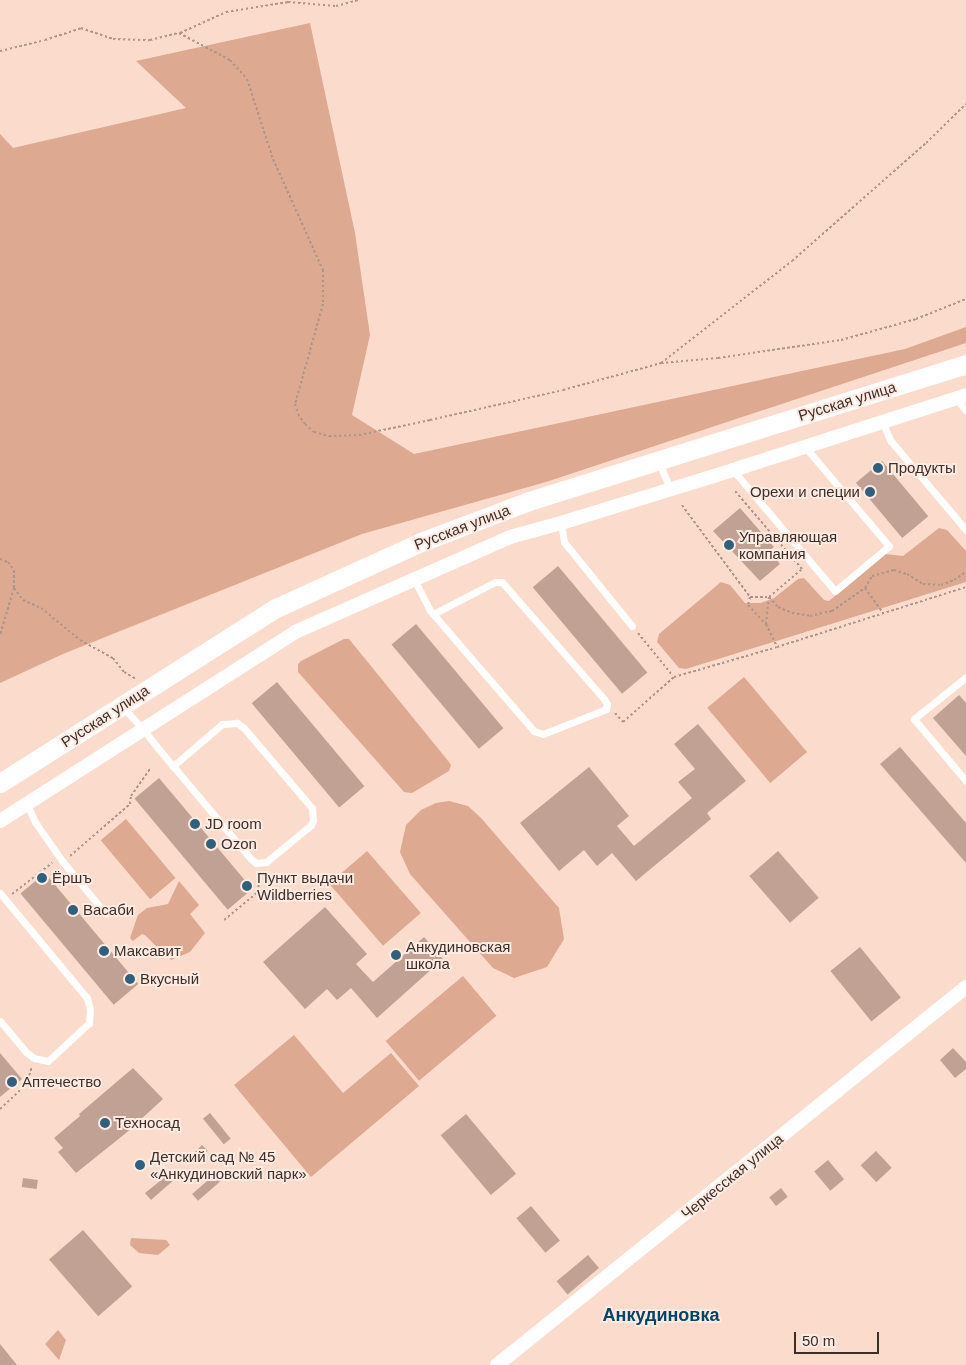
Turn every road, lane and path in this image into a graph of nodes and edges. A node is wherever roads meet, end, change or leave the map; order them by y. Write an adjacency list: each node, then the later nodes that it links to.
1 (335, 0): 3 (path)
2 (359, 0): 3 (path)
3 (336, 6): 4 (path)
4 (179, 33): 5 (path); 8 (path)
5 (0, 51)
6 (966, 104): 8 (path)
7 (966, 299): 8 (path)
8 (661, 363)
9 (966, 364): 14 (street, Русская улица)
10 (961, 396): 11 (lane); 12 (street)
11 (966, 412)
12 (882, 421): 13 (street); 20 (lane)
13 (805, 447): 15 (street); 15 (lane)
14 (658, 460): 16 (lane); 37 (street, Русская улица)
15 (733, 470): 16 (street)
16 (670, 488): 19 (street)
17 (734, 490): 28 (path)
18 (682, 505): 27 (path)
19 (561, 524): 23 (street); 32 (lane)
20 (966, 530)
21 (0, 559): 25 (path)
22 (966, 572): 26 (path)
23 (414, 579): 30 (lane); 40 (street)
24 (966, 587): 29 (path)
25 (14, 588): 33 (path); 37 (path)
26 (865, 588): 28 (path); 29 (path)
27 (750, 597): 28 (path); 31 (path)
28 (768, 597): 31 (path)
29 (884, 613): 34 (path)
30 (433, 614): 30 (lane)
31 (766, 624): 34 (path)
32 (632, 626): 35 (path)
33 (0, 635)
34 (777, 647): 35 (path)
35 (674, 677): 39 (path)
36 (966, 677): 43 (lane)
37 (150, 687): 38 (street, Русская улица)
38 (122, 705): 40 (lane); 44 (street, Русская улица)
39 (624, 722)
40 (143, 729): 41 (lane); 45 (street)
41 (172, 766): 48 (lane); 48 (lane)
42 (150, 769): 47 (path)
43 (966, 781)
44 (0, 783)
45 (27, 804): 46 (street); 47 (lane)
46 (0, 821)
47 (61, 860): 49 (path); 51 (lane)
48 (261, 864): 52 (path)
49 (18, 890)
50 (0, 893): 55 (lane)
51 (106, 914)
52 (224, 920)
53 (966, 986): 57 (street, Черкесская улица)
54 (0, 1021): 55 (lane)
55 (34, 1058): 56 (path)
56 (0, 1109)
57 (497, 1365)

